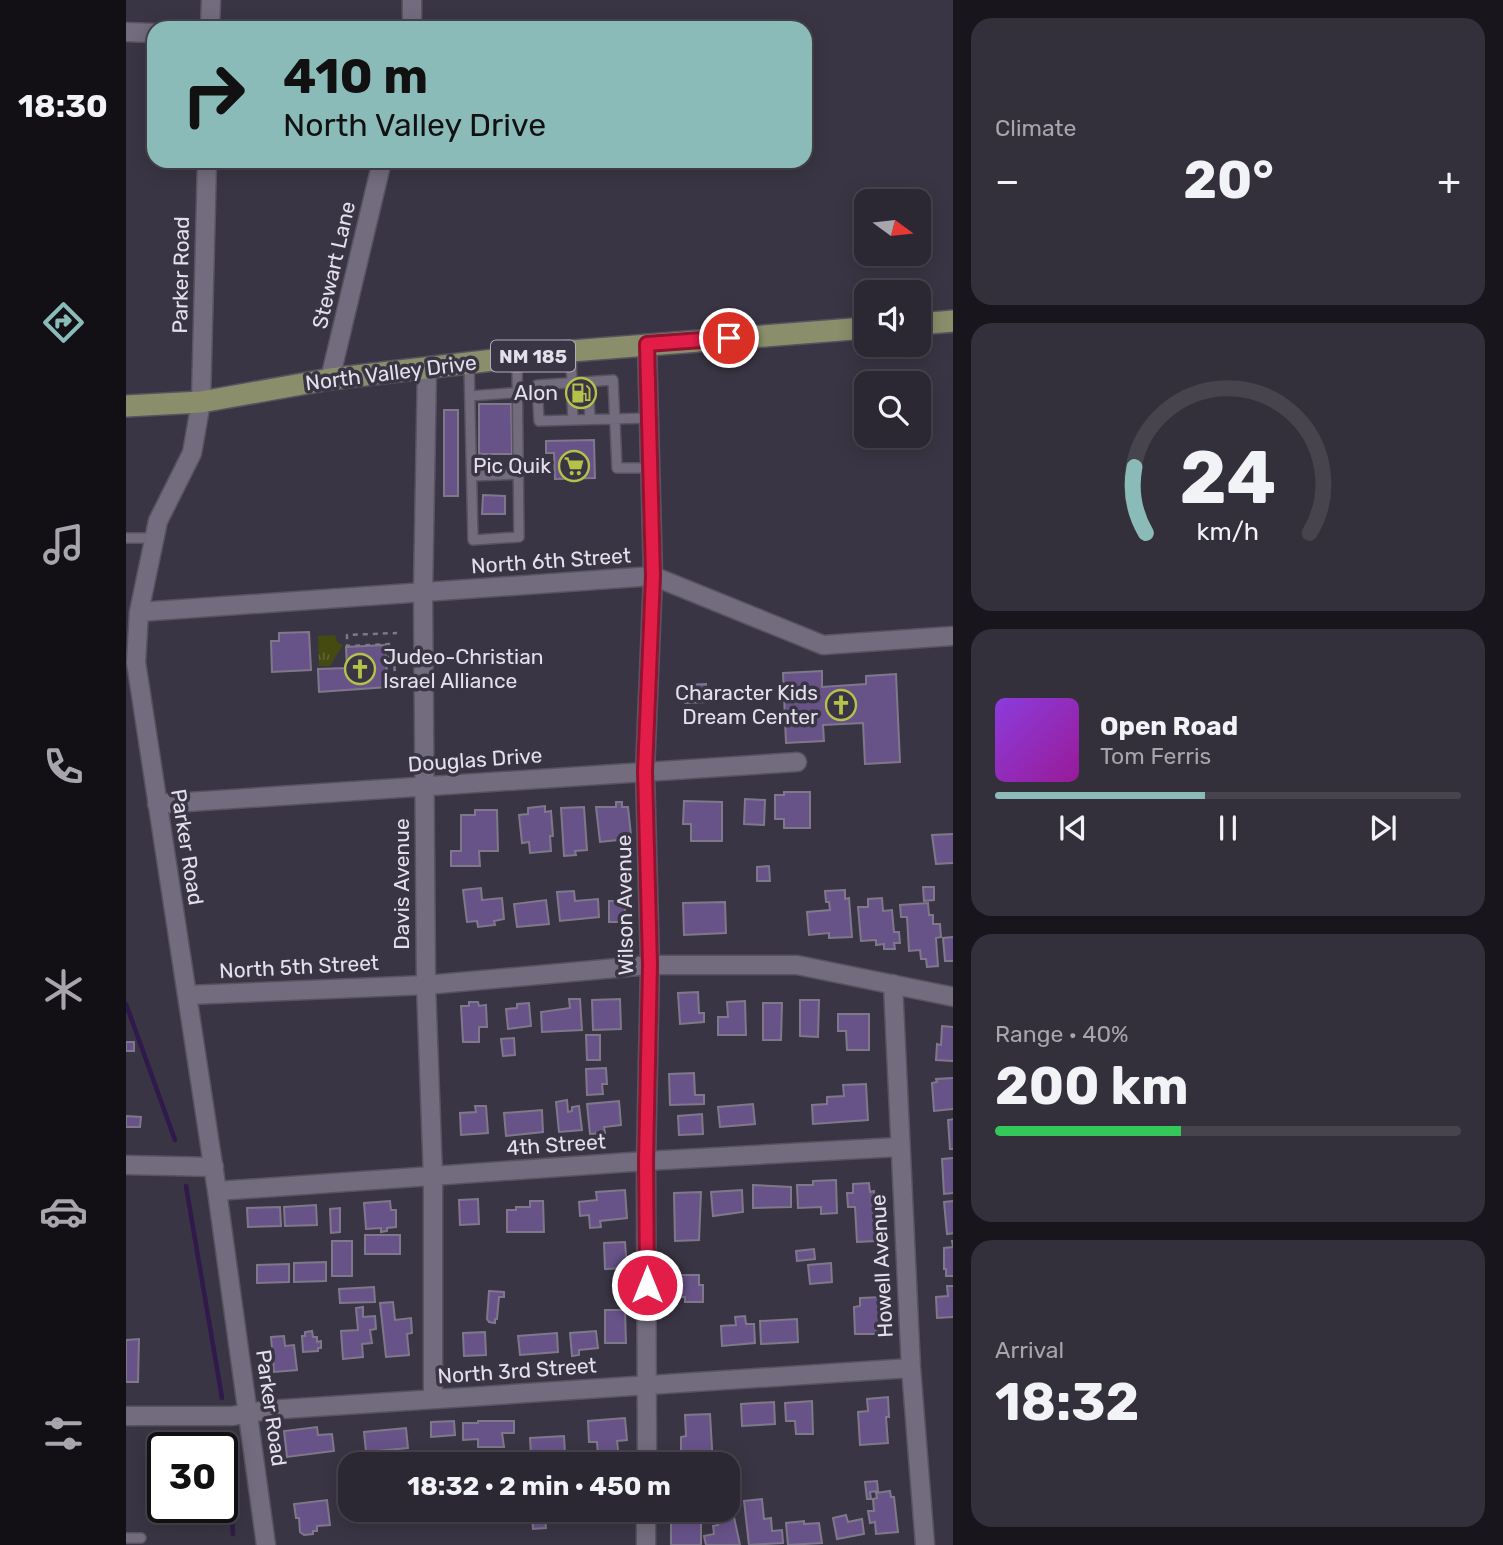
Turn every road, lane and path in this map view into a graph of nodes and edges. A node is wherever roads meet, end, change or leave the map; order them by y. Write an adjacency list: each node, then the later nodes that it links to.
1 (211, 0): 3 (street)
2 (412, 0): 4 (street)
3 (210, 21)
4 (412, 21)
5 (126, 32): 6 (street)
6 (147, 33)
7 (207, 168): 24 (street, Parker Road)
8 (380, 168): 17 (street, Stewart Lane)
9 (950, 319): 10 (main road)
10 (931, 322)
11 (854, 329): 12 (main road, North Valley Drive / NM 185)
12 (647, 344): 13 (main road, North Valley Drive / NM 185); 26 (street, Wilson Avenue)
13 (570, 351): 14 (main road, North Valley Drive / NM 185); 18 (lane)
14 (517, 358): 15 (main road, North Valley Drive / NM 185); 20 (lane)
15 (469, 363): 16 (main road, North Valley Drive / NM 185); 21 (lane)
16 (427, 368): 17 (main road, North Valley Drive / NM 185); 36 (street, Davis Avenue)
17 (330, 379): 24 (main road, North Valley Drive / NM 185)
18 (572, 385): 19 (lane); 28 (lane)
19 (537, 391): 20 (lane); 29 (lane)
20 (517, 393): 21 (lane); 31 (lane)
21 (470, 396): 32 (lane)
22 (572, 400): 29 (lane)
23 (589, 400): 27 (lane)
24 (201, 402): 25 (main road, North Valley Drive / NM 185); 34 (street, Parker Road)
25 (126, 406)
26 (649, 418): 28 (lane); 30 (street, Wilson Avenue)
27 (590, 419): 28 (lane); 29 (lane)
28 (615, 419): 30 (lane)
29 (573, 420)
30 (650, 468): 35 (street, Wilson Avenue)
31 (519, 474): 32 (lane); 32 (lane)
32 (472, 476)
33 (126, 538): 34 (lane)
34 (154, 538): 37 (street, Parker Road)
35 (653, 576): 36 (street, North 6th Street); 39 (street, North 6th Street); 46 (street, Wilson Avenue)
36 (423, 593): 37 (street, North 6th Street); 47 (street, Davis Avenue)
37 (139, 612): 43 (street, Parker Road)
38 (397, 633): 42 (path)
39 (953, 636)
40 (413, 656): 42 (path)
41 (386, 657): 42 (path)
42 (394, 657): 44 (path)
43 (131, 662): 48 (street, Parker Road)
44 (390, 677)
45 (797, 762): 46 (street, Douglas Drive)
46 (645, 771): 47 (street, Douglas Drive); 49 (street, Wilson Avenue)
47 (425, 787): 48 (street, Douglas Drive); 51 (street, Davis Avenue)
48 (157, 804): 52 (street, Parker Road)
49 (650, 965): 50 (street, North 5th Street); 51 (street, North 5th Street); 55 (street, Wilson Avenue)
50 (893, 984): 53 (street, North 5th Street); 54 (street, Howell Avenue)
51 (426, 985): 52 (street, North 5th Street); 58 (street, Davis Avenue)
52 (188, 995): 57 (street, Parker Road)
53 (953, 997)
54 (899, 1147): 55 (street, 4th Street); 60 (street, Howell Avenue)
55 (646, 1161): 58 (street, 4th Street); 61 (street, Wilson Avenue)
56 (126, 1165): 57 (street)
57 (214, 1167): 59 (street, Parker Road)
58 (433, 1177): 59 (street, 4th Street); 62 (street, Davis Avenue)
59 (217, 1191): 63 (street, Parker Road)
60 (911, 1368): 61 (street, North 3rd Street); 71 (street, Howell Avenue)
61 (647, 1385): 62 (street, North 3rd Street); 65 (street, Wilson Avenue)
62 (433, 1399): 63 (street, North 3rd Street)
63 (248, 1413): 64 (street, North 3rd Street); 69 (street, Parker Road)
64 (126, 1416)
65 (647, 1452)
66 (646, 1522): 70 (street)
67 (126, 1538): 68 (lane)
68 (141, 1538)
69 (266, 1545)
70 (646, 1545)
71 (925, 1545)

